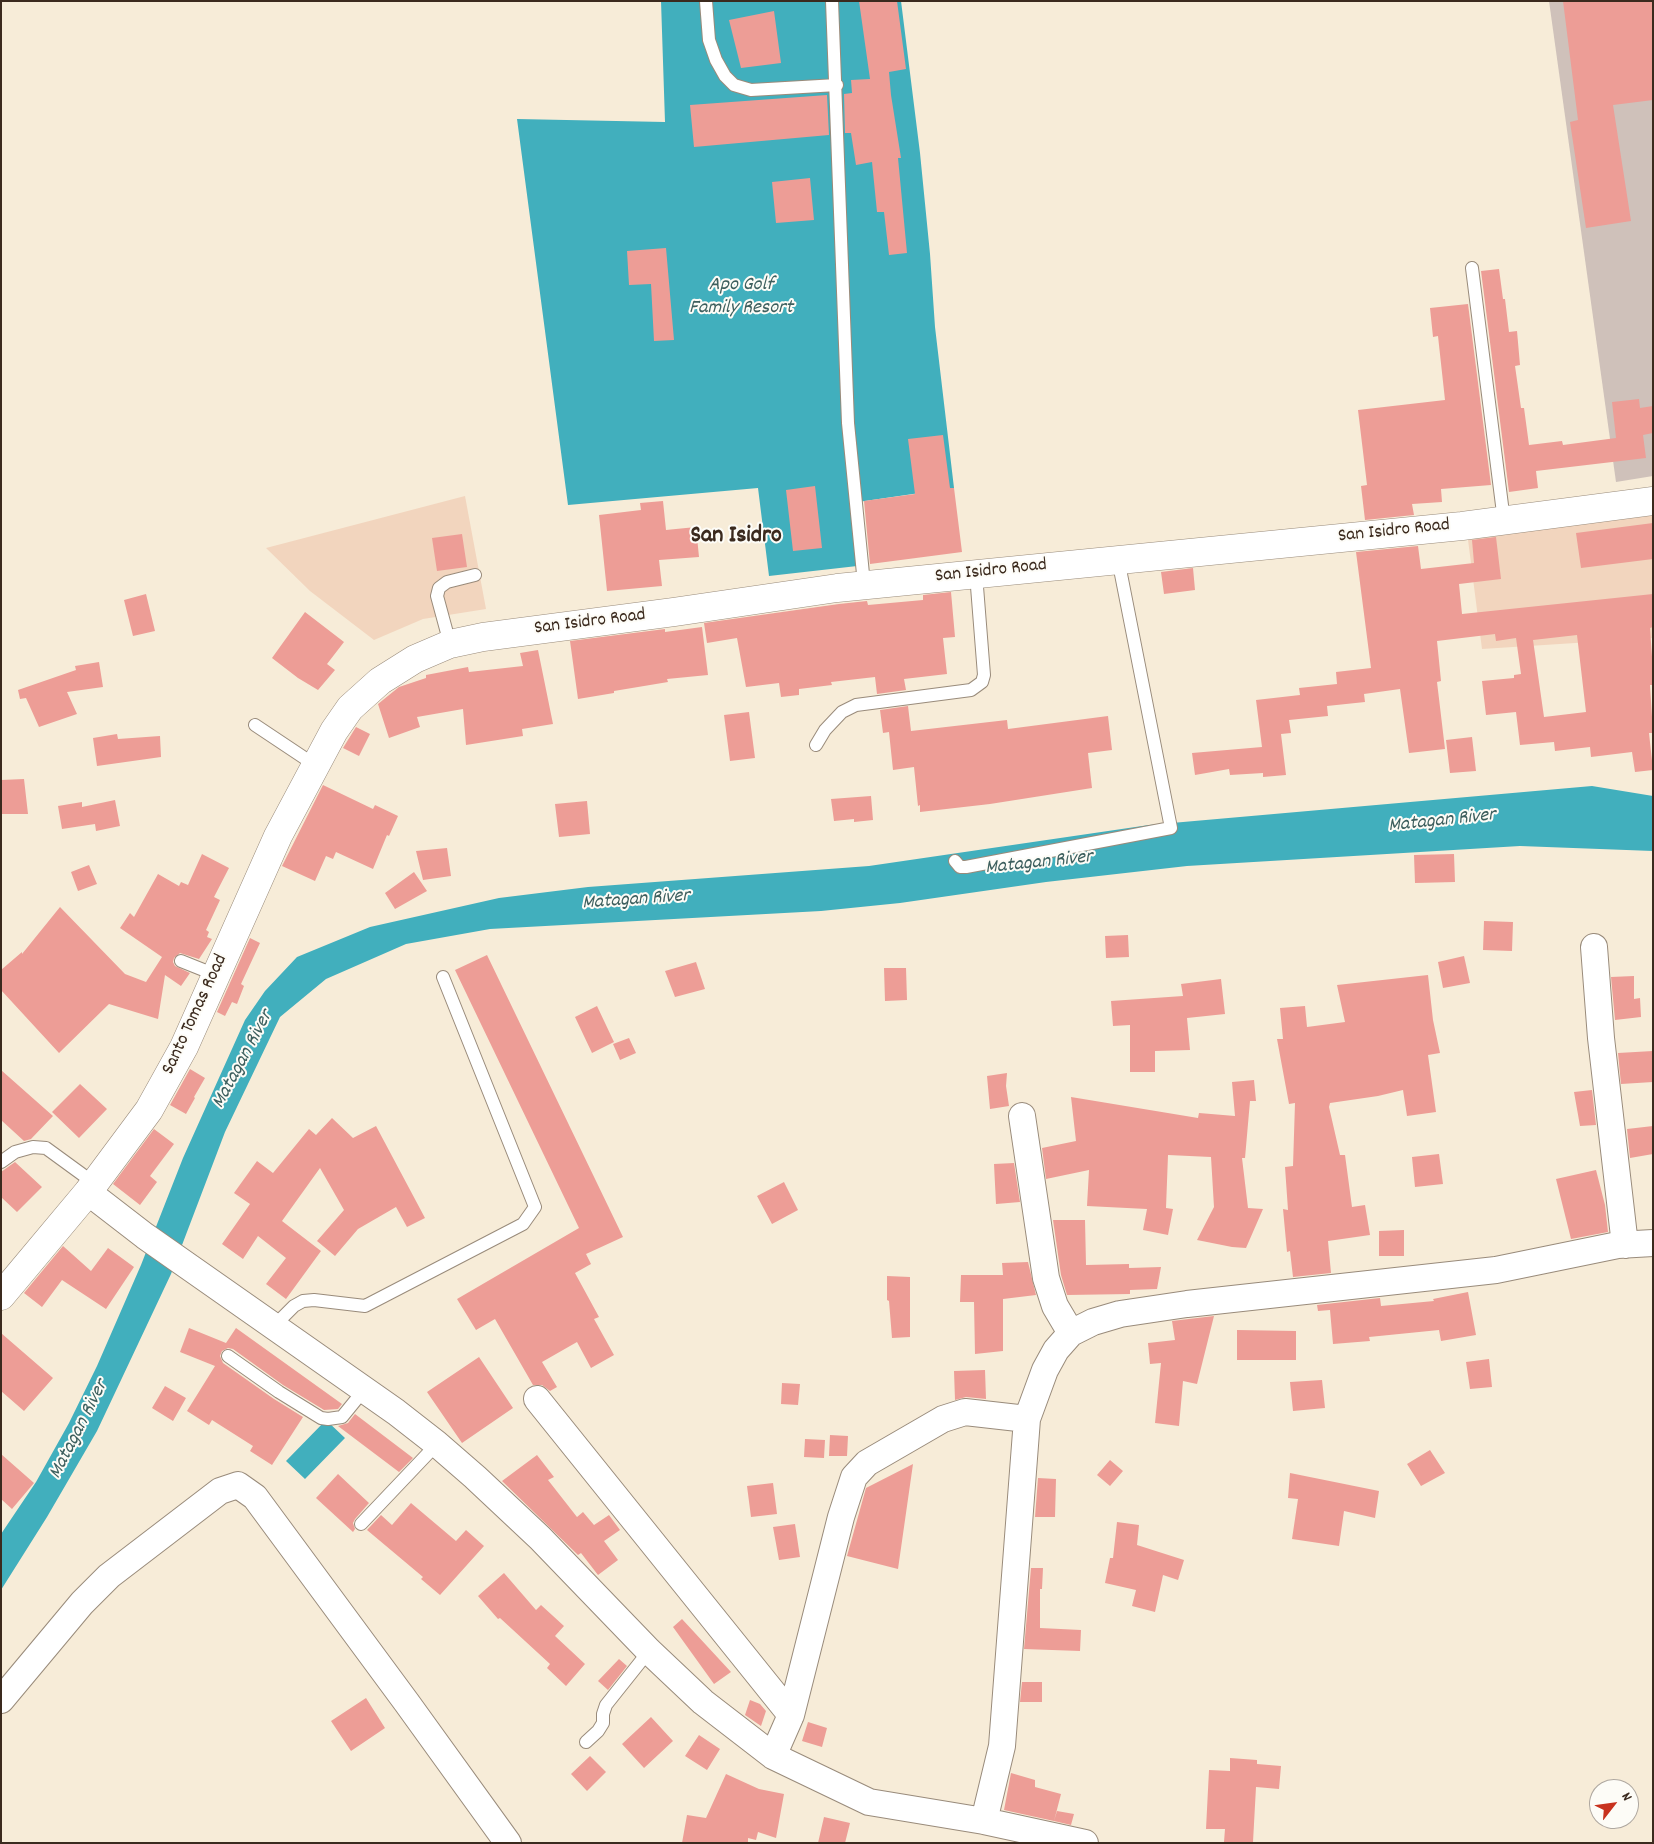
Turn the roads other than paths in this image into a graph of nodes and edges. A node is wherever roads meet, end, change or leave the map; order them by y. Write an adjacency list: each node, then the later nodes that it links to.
1 (706, 1): 3 (lane)
2 (832, 1): 3 (lane)
3 (837, 85): 10 (lane)
4 (1472, 268): 6 (lane)
5 (1653, 501): 6 (street, San Isidro Road)
6 (1504, 521): 7 (street, San Isidro Road)
7 (1118, 559): 8 (street, San Isidro Road); 16 (lane)
8 (976, 574): 10 (street, San Isidro Road); 14 (lane)
9 (475, 576): 11 (lane)
10 (864, 584): 11 (street, San Isidro Road)
11 (450, 644): 12 (street, San Isidro Road)
12 (350, 708): 15 (street, Santo Tomas Road)
13 (255, 726): 15 (lane)
14 (816, 745)
15 (315, 765): 19 (street, Santo Tomas Road)
16 (955, 861)
17 (1594, 948): 25 (street)
18 (181, 961): 19 (lane)
19 (216, 975): 23 (street, Santo Tomas Road)
20 (443, 977): 27 (lane)
21 (1022, 1116): 28 (street)
22 (1, 1162): 23 (lane)
23 (91, 1187): 26 (street, Santo Tomas Road); 27 (street)
24 (1653, 1243): 25 (street)
25 (1625, 1245): 28 (street)
26 (1, 1296)
27 (274, 1326): 30 (street)
28 (1071, 1334): 32 (street)
29 (228, 1356): 30 (lane)
30 (364, 1390): 33 (street)
31 (537, 1399): 37 (street)
32 (1027, 1418): 37 (street); 40 (street)
33 (437, 1444): 34 (lane); 35 (street)
34 (361, 1524)
35 (649, 1651): 38 (lane); 39 (street)
36 (1, 1700): 41 (street)
37 (791, 1715): 39 (street)
38 (586, 1742)
39 (773, 1756): 40 (street)
40 (984, 1821): 42 (street)
41 (508, 1843)
42 (1085, 1843)

